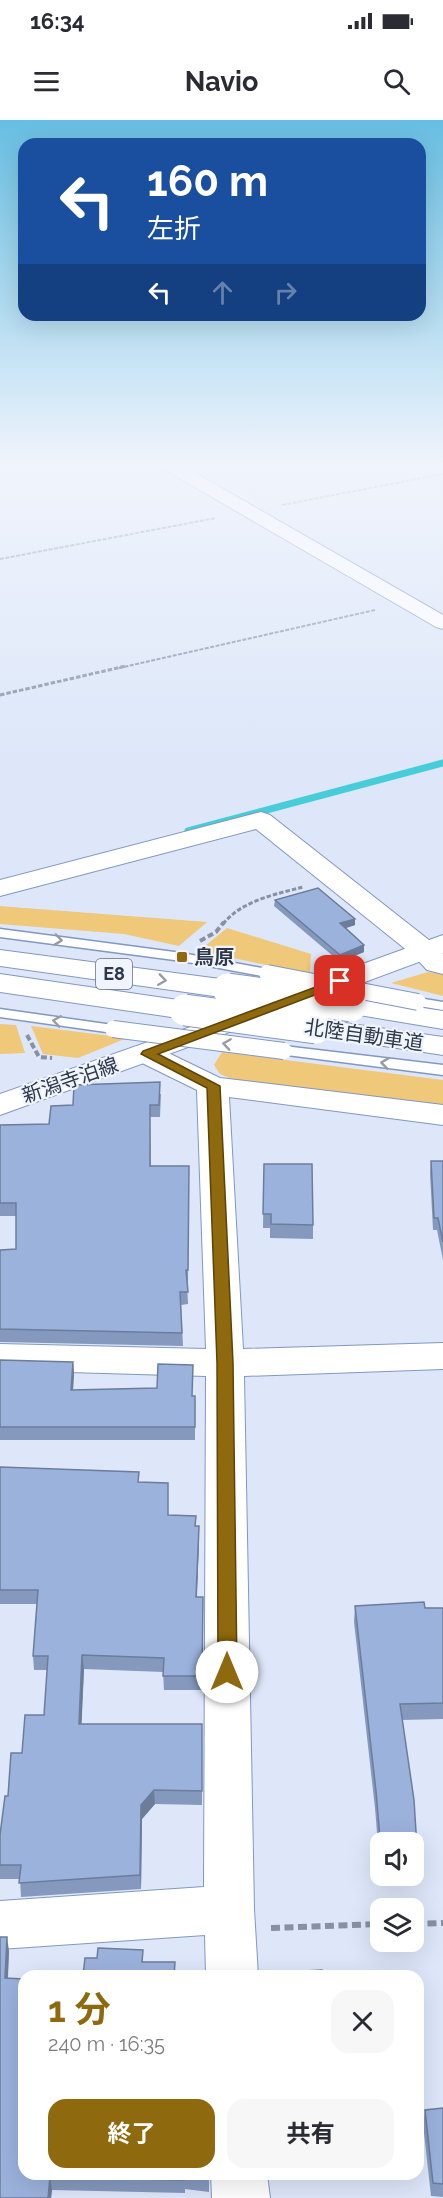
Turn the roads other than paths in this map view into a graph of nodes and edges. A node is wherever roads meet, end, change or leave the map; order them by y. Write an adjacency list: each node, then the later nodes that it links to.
1 (340, 564): 2 (main road)
2 (443, 623)
3 (0, 888): 5 (main road)
4 (0, 933): 8 (lane, one-way to 8, bridge)
5 (437, 952): 12 (main road, 新潟寺泊線)
6 (0, 958): 10 (main road, 北陸自動車道 / E8, one-way to 10, bridge)
7 (0, 983): 11 (main road, 北陸自動車道 / E8, bridge)
8 (443, 1006)
9 (0, 1013): 13 (lane, one-way to 9, bridge)
10 (443, 1020)
11 (443, 1046)
12 (147, 1054): 14 (main road); 15 (main road, 新潟寺泊線)
13 (443, 1070)
14 (213, 1086): 16 (main road); 19 (main road)
15 (0, 1105)
16 (443, 1115)
17 (443, 1356): 19 (main road)
18 (0, 1357): 19 (main road)
19 (225, 1363): 21 (main road)
20 (0, 1924): 21 (main road)
21 (230, 1941)
22 (240, 2180): 23 (main road)
23 (241, 2198)

